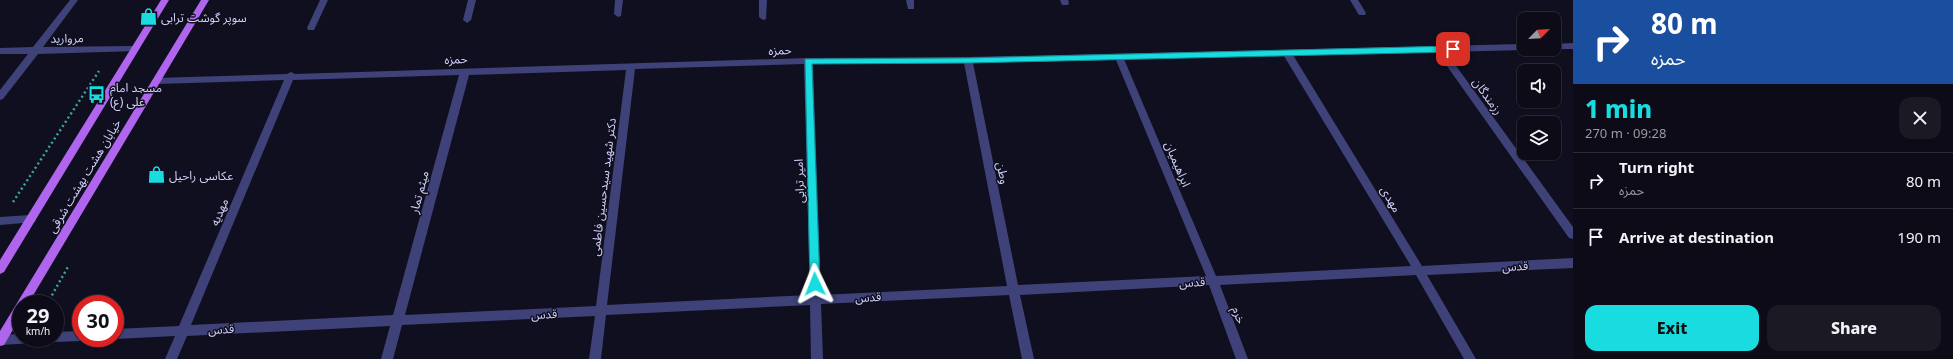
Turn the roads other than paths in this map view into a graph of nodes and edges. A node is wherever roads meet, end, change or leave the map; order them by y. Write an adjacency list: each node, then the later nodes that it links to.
1 (74, 0): 19 (street)
2 (166, 0): 17 (main road, خیابان هشت بهشت شرقی)
3 (205, 0): 28 (main road, خیابان هشت بهشت شرقی)
4 (324, 0): 13 (street)
5 (472, 0): 12 (street)
6 (619, 0): 10 (street)
7 (764, 0): 11 (street)
8 (1354, 0): 9 (street)
9 (1362, 13)
10 (618, 14)
11 (764, 17)
12 (467, 20)
13 (311, 28)
14 (1573, 46): 16 (street)
15 (1517, 47): 18 (street, حمزه)
16 (1561, 47)
17 (134, 49): 19 (street, مروارید); 30 (main road, خیابان هشت بهشت شرقی)
18 (1439, 49): 21 (street, حمزه); 32 (street, رزمندگان)
19 (36, 50): 20 (street, مروارید); 29 (street)
20 (0, 51)
21 (1287, 53): 22 (street, حمزه); 35 (street, مهدی)
22 (1119, 57): 23 (street, حمزه); 36 (street, ابراهیمیان)
23 (968, 60): 24 (street, حمزه); 37 (street, وطن)
24 (808, 61): 25 (street, حمزه); 39 (street, امیر ترابی)
25 (631, 66): 26 (street, حمزه); 40 (street, دکتر شهید سیدحسین فاطمی)
26 (465, 71): 27 (street, حمزه); 42 (street, میثم تمار)
27 (291, 75): 28 (street, حمزه); 43 (street, مهدیه)
28 (156, 81): 38 (main road, خیابان هشت بهشت شرقی)
29 (0, 97)
30 (31, 219): 31 (street); 34 (main road, خیابان هشت بهشت شرقی)
31 (1, 221)
32 (1573, 235)
33 (1573, 263): 35 (street, قدس)
34 (0, 269)
35 (1419, 270): 36 (street, قدس); 53 (street, مهدی)
36 (1213, 281): 37 (street, قدس); 52 (street, خرم)
37 (1012, 290): 39 (street, قدس); 51 (street, وطن)
38 (28, 295)
39 (815, 300): 40 (street, قدس); 50 (street, امیر ترابی)
40 (601, 311): 42 (street, قدس); 49 (street, دکتر شهید سیدحسین فاطمی)
41 (12, 321): 46 (main road, خیابان هشت بهشت شرقی)
42 (398, 321): 43 (street, قدس); 48 (street, میثم تمار)
43 (183, 331): 44 (street, قدس); 47 (street, مهدیه)
44 (124, 334)
45 (12, 339): 46 (street)
46 (0, 340)
47 (170, 359)
48 (387, 359)
49 (595, 359)
50 (817, 359)
51 (1028, 359)
52 (1242, 359)
53 (1470, 359)

